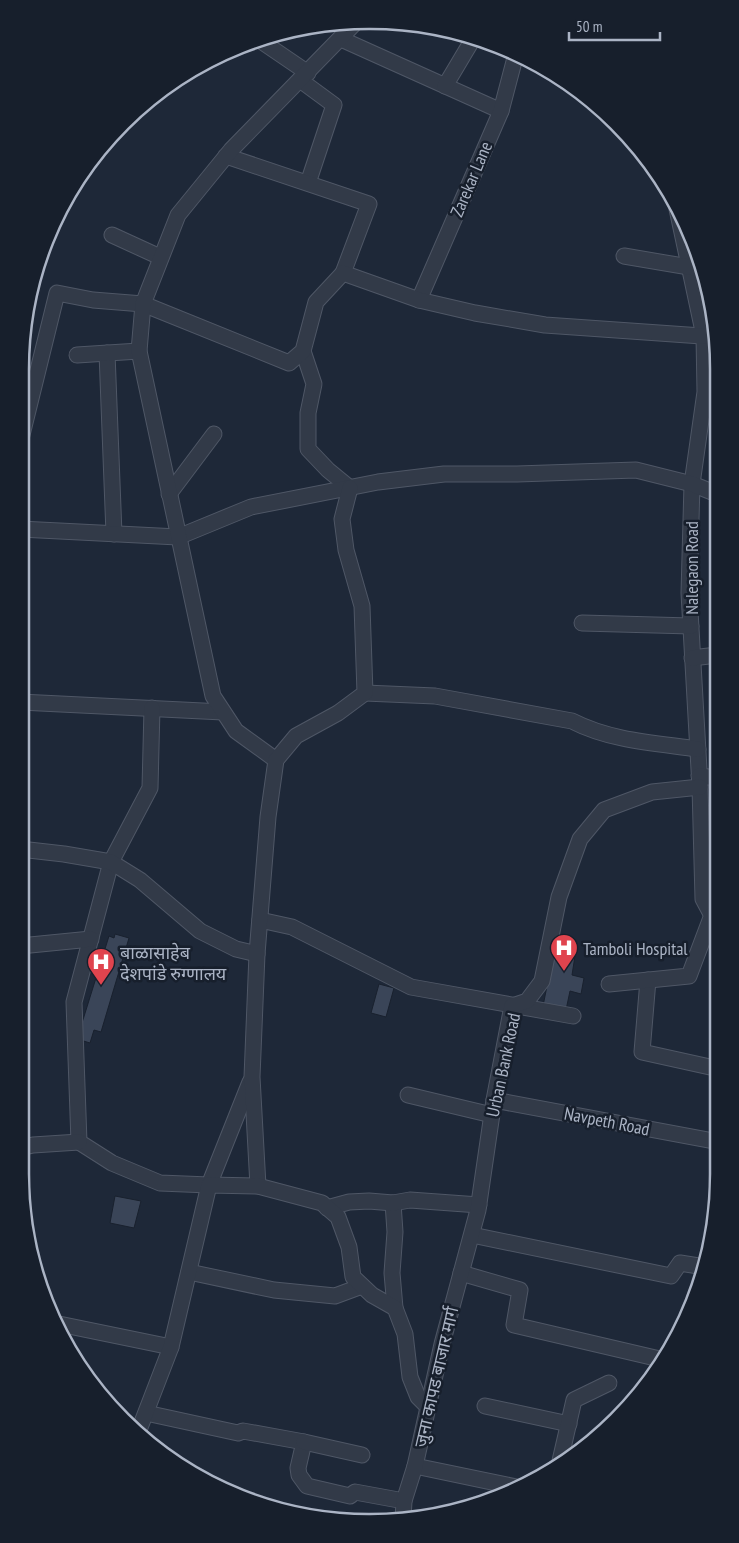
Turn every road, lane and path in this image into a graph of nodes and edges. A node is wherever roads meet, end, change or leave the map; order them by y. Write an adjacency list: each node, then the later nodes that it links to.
1 (350, 29): 2 (street)
2 (341, 39): 6 (street); 7 (street)
3 (470, 44): 7 (street)
4 (266, 45): 6 (street)
5 (514, 61): 8 (street, Zarekar Lane)
6 (304, 77): 9 (street); 10 (street)
7 (445, 86): 8 (street)
8 (501, 111): 17 (street, Zarekar Lane)
9 (226, 156): 10 (street); 13 (street)
10 (308, 183): 15 (street)
11 (112, 235): 13 (street)
12 (624, 256): 14 (street)
13 (160, 257): 18 (street)
14 (695, 269)
15 (343, 273): 17 (street); 23 (street)
16 (698, 277): 19 (street, Nalegaon Road)
17 (419, 300): 20 (street)
18 (143, 304): 22 (street); 23 (street); 26 (street)
19 (706, 315)
20 (708, 336)
21 (709, 343): 28 (street, Nalegaon Road)
22 (139, 351): 24 (street); 31 (street)
23 (303, 351): 29 (street)
24 (107, 353): 25 (street); 33 (street)
25 (77, 355)
26 (29, 407)
27 (214, 434): 31 (street)
28 (692, 484): 29 (street); 30 (street); 36 (street, Nalegaon Road)
29 (350, 488): 34 (street); 39 (street)
30 (710, 491)
31 (169, 494): 34 (street)
32 (29, 529): 33 (street)
33 (114, 534): 34 (street)
34 (178, 537): 42 (street)
35 (582, 623): 36 (street)
36 (691, 626): 38 (street, Nalegaon Road)
37 (710, 656): 38 (street)
38 (692, 658): 43 (street, Nalegaon Road)
39 (365, 693): 43 (street); 44 (street)
40 (29, 702): 41 (street)
41 (152, 708): 42 (street); 48 (street)
42 (223, 712): 44 (street)
43 (698, 749): 46 (street, Nalegaon Road)
44 (276, 760): 50 (street)
45 (710, 780): 46 (street, Urban Bank Road)
46 (700, 782): 49 (street, Nalegaon Road); 57 (street, Urban Bank Road)
47 (29, 850): 48 (street)
48 (111, 862): 52 (street); 54 (street)
49 (710, 912)
50 (260, 920): 54 (street); 57 (street)
51 (710, 932): 55 (street)
52 (91, 939): 53 (street); 65 (street)
53 (29, 945)
54 (257, 954): 60 (street)
55 (648, 980): 56 (street); 59 (street)
56 (609, 984)
57 (512, 1006): 58 (street); 62 (street, Urban Bank Road)
58 (573, 1016)
59 (710, 1067)
60 (252, 1078): 67 (street); 68 (street)
61 (408, 1095): 63 (street)
62 (494, 1100): 63 (street, Urban Bank Road); 64 (street, Navpeth Road)
63 (492, 1115): 70 (street, Urban Bank Road)
64 (710, 1140)
65 (80, 1142): 66 (street); 67 (street)
66 (29, 1146)
67 (209, 1185): 68 (street); 74 (street)
68 (258, 1186): 71 (street)
69 (393, 1204): 70 (street); 71 (street); 77 (street)
70 (479, 1205): 72 (street, Urban Bank Road)
71 (327, 1208): 76 (street)
72 (472, 1235): 73 (street); 75 (street, जुना कापड बाजार मार्ग)
73 (698, 1266)
74 (189, 1272): 76 (street); 79 (street)
75 (461, 1273): 80 (street); 83 (street, जुना कापड बाजार मार्ग)
76 (362, 1286): 77 (street)
77 (395, 1308): 83 (street)
78 (65, 1325): 79 (street)
79 (171, 1347): 84 (street)
80 (656, 1358)
81 (609, 1383): 85 (street)
82 (485, 1406): 85 (street)
83 (428, 1407): 90 (street, जुना कापड बाजार मार्ग)
84 (146, 1413): 86 (street); 87 (street)
85 (569, 1424): 89 (street)
86 (141, 1426)
87 (304, 1442): 88 (street); 92 (street)
88 (362, 1455)
89 (561, 1455)
90 (415, 1466): 91 (street); 92 (street, जुना कापड बाजार मार्ग)
91 (507, 1485)
92 (404, 1501): 93 (street, जुना कापड बाजार मार्ग)
93 (403, 1512)

